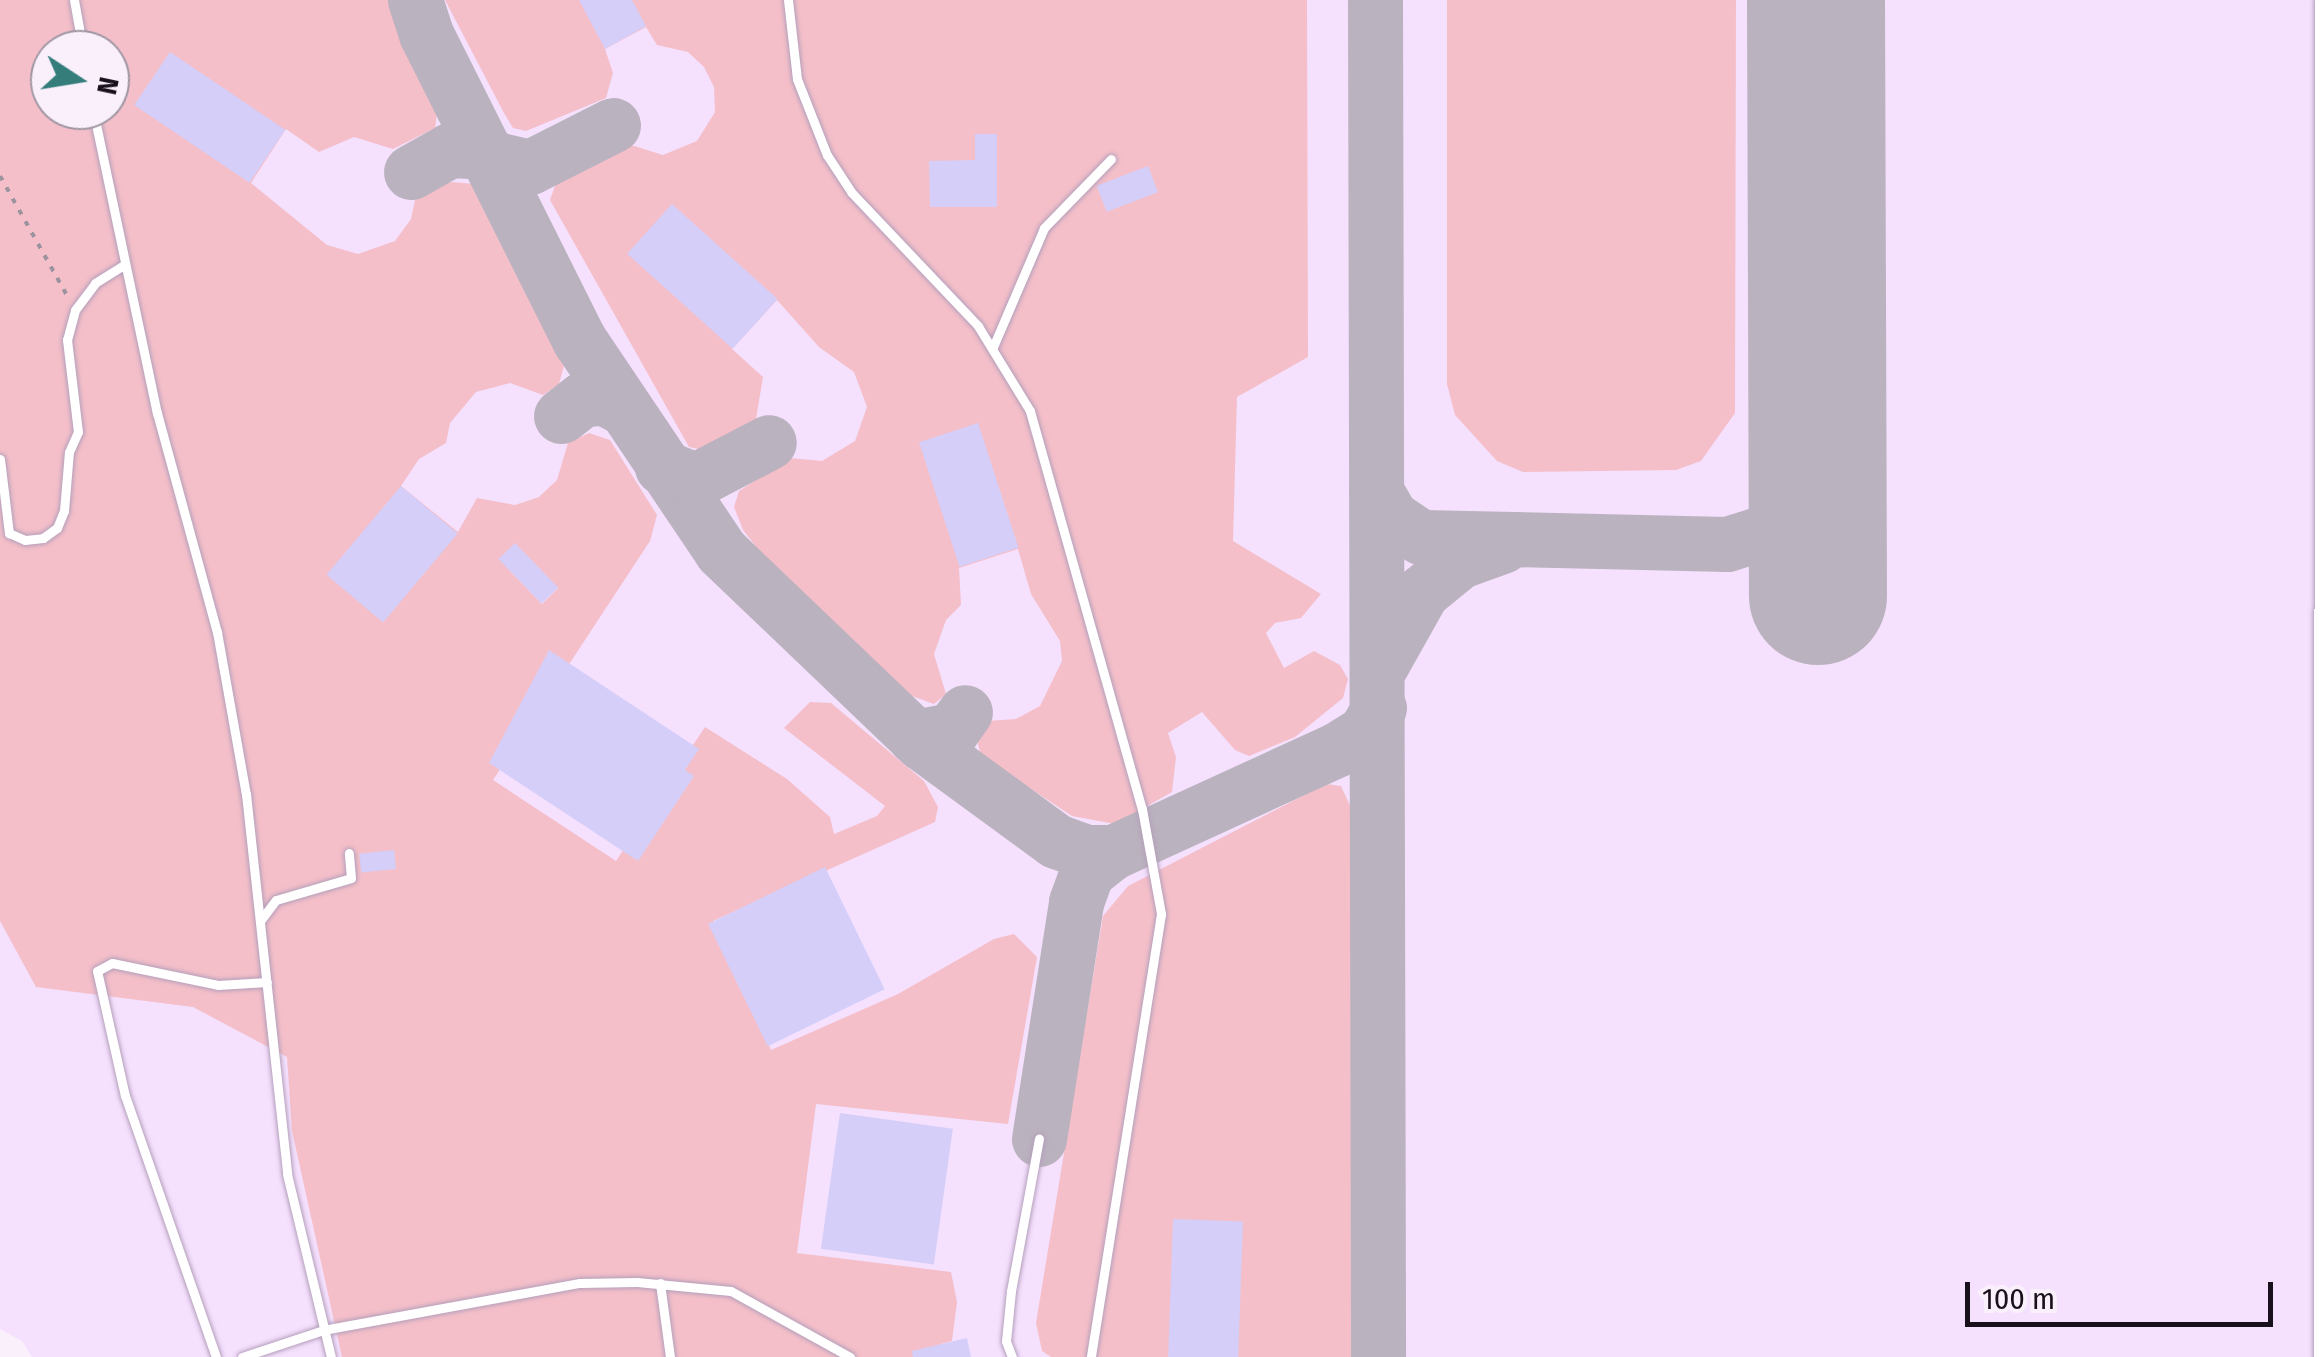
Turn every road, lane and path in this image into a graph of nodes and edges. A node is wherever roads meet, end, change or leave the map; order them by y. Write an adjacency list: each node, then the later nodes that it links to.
1 (74, 0): 4 (lane)
2 (788, 0): 10 (lane)
3 (2319, 0): 25 (lane)
4 (79, 30)
5 (97, 130): 8 (lane)
6 (1111, 159): 10 (lane)
7 (0, 176): 9 (path)
8 (122, 266): 9 (lane); 13 (lane)
9 (76, 310): 11 (lane)
10 (993, 347): 24 (lane)
11 (0, 459)
12 (349, 854): 13 (lane)
13 (260, 921): 14 (lane)
14 (267, 982): 17 (lane); 18 (lane)
15 (1039, 1139): 23 (lane)
16 (660, 1282): 17 (lane); 21 (lane); 22 (lane)
17 (322, 1330): 19 (lane); 20 (lane)
18 (216, 1357)
19 (242, 1357)
20 (331, 1357)
21 (670, 1357)
22 (850, 1357)
23 (1012, 1357)
24 (1092, 1357)
25 (2318, 1357)

